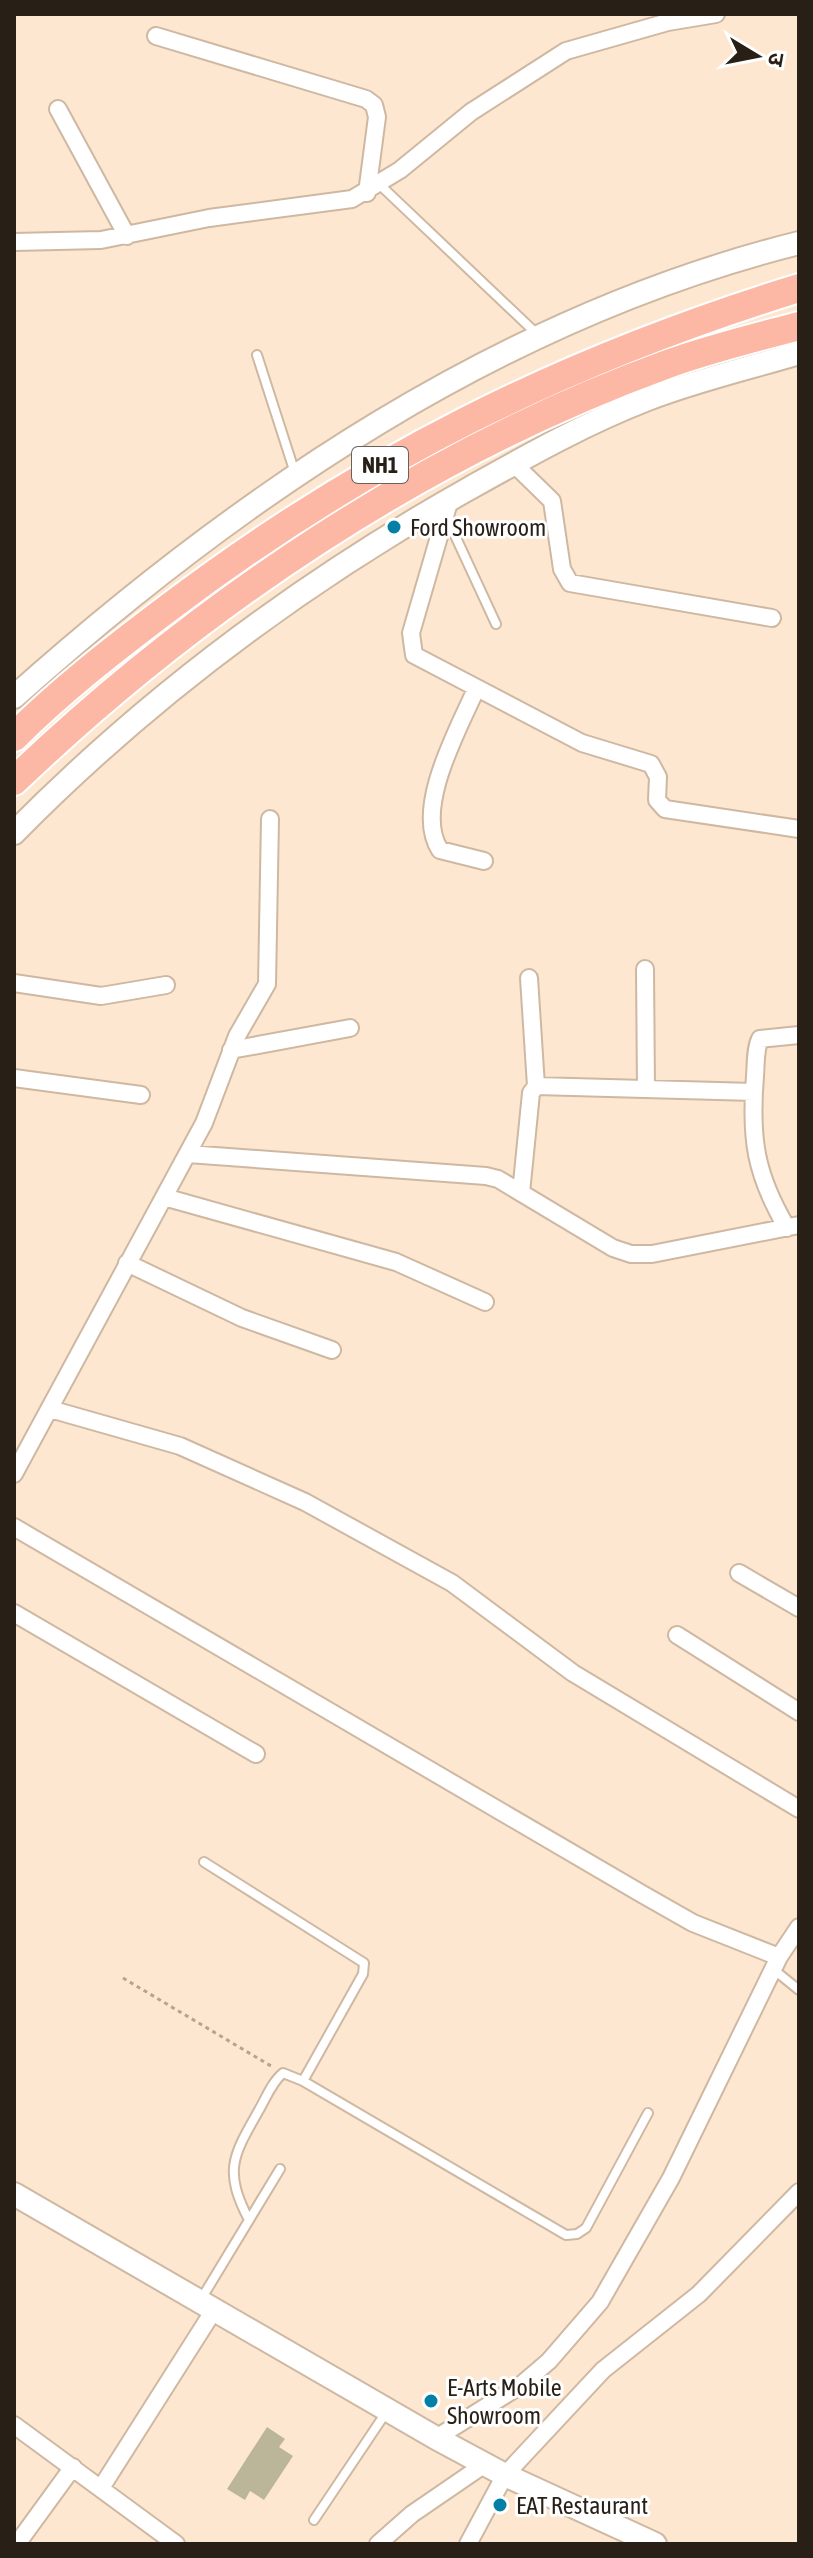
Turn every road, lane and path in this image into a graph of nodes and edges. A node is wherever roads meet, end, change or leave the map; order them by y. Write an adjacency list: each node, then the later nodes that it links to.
1 (716, 14): 2 (street)
2 (667, 18): 5 (street)
3 (156, 36): 5 (street)
4 (58, 109): 6 (street)
5 (373, 188): 6 (street); 11 (lane)
6 (127, 236): 7 (street)
7 (14, 242)
8 (799, 243): 11 (street)
9 (799, 288): 21 (highway, NH1)
10 (799, 326): 22 (highway, NH1)
11 (538, 336): 15 (street)
12 (799, 353): 14 (street)
13 (257, 355): 15 (lane)
14 (514, 464): 16 (street); 17 (street)
15 (295, 474): 20 (street)
16 (448, 507): 18 (lane); 19 (street); 25 (street)
17 (772, 618)
18 (496, 624)
19 (476, 689): 24 (street); 26 (street)
20 (14, 697)
21 (14, 737)
22 (14, 781)
23 (270, 819): 33 (street)
24 (799, 829)
25 (14, 833)
26 (484, 861)
27 (645, 969): 36 (street)
28 (529, 978): 35 (street)
29 (14, 983): 30 (street)
30 (166, 985)
31 (350, 1028): 33 (street)
32 (799, 1035): 37 (street)
33 (231, 1050): 39 (street)
34 (14, 1078): 38 (street)
35 (536, 1086): 36 (street); 40 (street)
36 (646, 1088): 37 (street)
37 (754, 1092): 42 (street)
38 (141, 1095)
39 (188, 1154): 40 (street); 41 (street)
40 (521, 1193): 42 (street)
41 (164, 1197): 43 (street); 44 (street)
42 (793, 1227)
43 (127, 1263): 45 (street); 46 (street)
44 (485, 1302)
45 (332, 1350)
46 (50, 1409): 47 (street); 55 (street)
47 (14, 1474)
48 (14, 1527): 58 (street)
49 (739, 1573): 50 (street)
50 (799, 1608)
51 (14, 1613): 54 (street)
52 (677, 1635): 53 (street)
53 (799, 1712)
54 (256, 1754)
55 (799, 1809)
56 (204, 1862): 62 (lane)
57 (799, 1927): 58 (street)
58 (776, 1963): 60 (lane); 71 (street)
59 (123, 1978): 61 (path)
60 (799, 1990)
61 (283, 2073): 62 (lane); 67 (lane)
62 (303, 2081): 63 (lane)
63 (648, 2113)
64 (280, 2169): 67 (lane)
65 (799, 2192): 74 (street)
66 (14, 2194): 68 (street)
67 (249, 2220): 68 (lane)
68 (207, 2306): 69 (street); 75 (street)
69 (388, 2410): 71 (street); 76 (lane)
70 (14, 2425): 73 (street)
71 (436, 2438): 72 (street)
72 (485, 2464): 74 (street); 81 (street)
73 (73, 2467): 75 (street); 78 (street)
74 (505, 2475): 82 (street); 83 (street)
75 (101, 2488): 77 (street)
76 (314, 2520)
77 (158, 2530): 79 (street); 80 (street)
78 (17, 2544)
79 (148, 2544)
80 (176, 2544)
81 (378, 2544)
82 (468, 2544)
83 (655, 2544)

